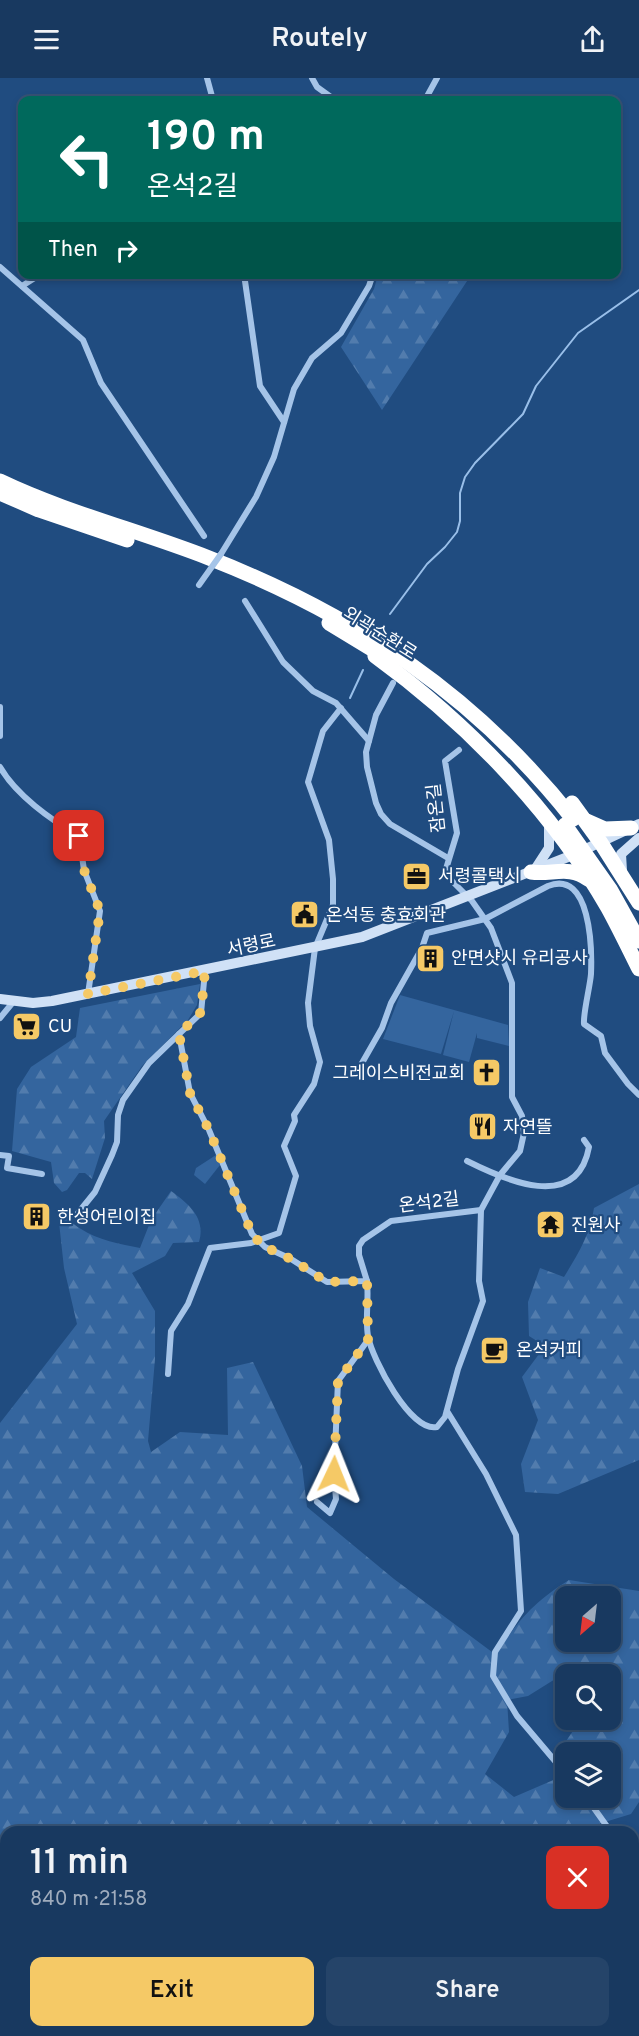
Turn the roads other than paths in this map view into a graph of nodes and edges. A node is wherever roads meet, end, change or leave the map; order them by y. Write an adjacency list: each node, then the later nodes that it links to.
1 (207, 78): 4 (street)
2 (312, 78): 5 (street)
3 (436, 78): 6 (street)
4 (212, 96)
5 (329, 96)
6 (427, 96)
7 (0, 267): 11 (street)
8 (33, 279): 11 (street)
9 (245, 279): 12 (street)
10 (371, 279): 12 (street)
11 (22, 286): 15 (street)
12 (284, 422): 16 (street, bridge)
13 (0, 481): 26 (highway, 외곽순환로)
14 (0, 493): 18 (highway, 외곽순환로)
15 (204, 536)
16 (199, 585)
17 (245, 601): 21 (street)
18 (336, 627): 26 (highway, 외곽순환로); 27 (highway)
19 (393, 683): 23 (street)
20 (0, 707): 22 (street)
21 (341, 708): 23 (street); 40 (street)
22 (0, 736)
23 (369, 741): 31 (street)
24 (459, 750): 31 (street, 잠온길)
25 (0, 767): 43 (street)
26 (573, 820): 28 (highway); 29 (highway); 38 (highway, 외곽순환로); 39 (highway, 외곽순환로, bridge)
27 (549, 823): 30 (highway); 32 (street)
28 (637, 831): 29 (street, 서령로); 33 (street)
29 (602, 843): 30 (street, 서령로); 33 (highway)
30 (573, 855): 32 (street, 서령로); 34 (highway)
31 (448, 858): 35 (street, 잠온길)
32 (531, 872): 34 (highway); 35 (street, 서령로)
33 (622, 877): 36 (highway)
34 (592, 883): 41 (highway)
35 (468, 897): 37 (street, 온석2길); 40 (street, 서령로)
36 (639, 903)
37 (485, 919): 48 (street); 49 (street); 54 (street, 온석2길)
38 (639, 921)
39 (639, 941)
40 (315, 948): 42 (street, 서령로); 57 (street)
41 (639, 969)
42 (205, 971): 43 (street, 서령로); 47 (street)
43 (88, 994): 45 (street, 서령로)
44 (0, 999): 45 (street, 서령로)
45 (14, 1001): 46 (street)
46 (0, 1018)
47 (179, 1034): 56 (street); 57 (street)
48 (358, 1070)
49 (639, 1095)
50 (584, 1140): 54 (street)
51 (0, 1155): 53 (street)
52 (467, 1161): 54 (street)
53 (42, 1174)
54 (501, 1175): 55 (street, 온석2길)
55 (481, 1210): 58 (street, 온석2길); 61 (street)
56 (78, 1214)
57 (257, 1241): 58 (street); 60 (street)
58 (367, 1281): 59 (street)
59 (368, 1340): 61 (street); 62 (street)
60 (168, 1374)
61 (447, 1411): 63 (street)
62 (317, 1502)
63 (555, 1761)
64 (594, 1808): 65 (street)
65 (607, 1826)

